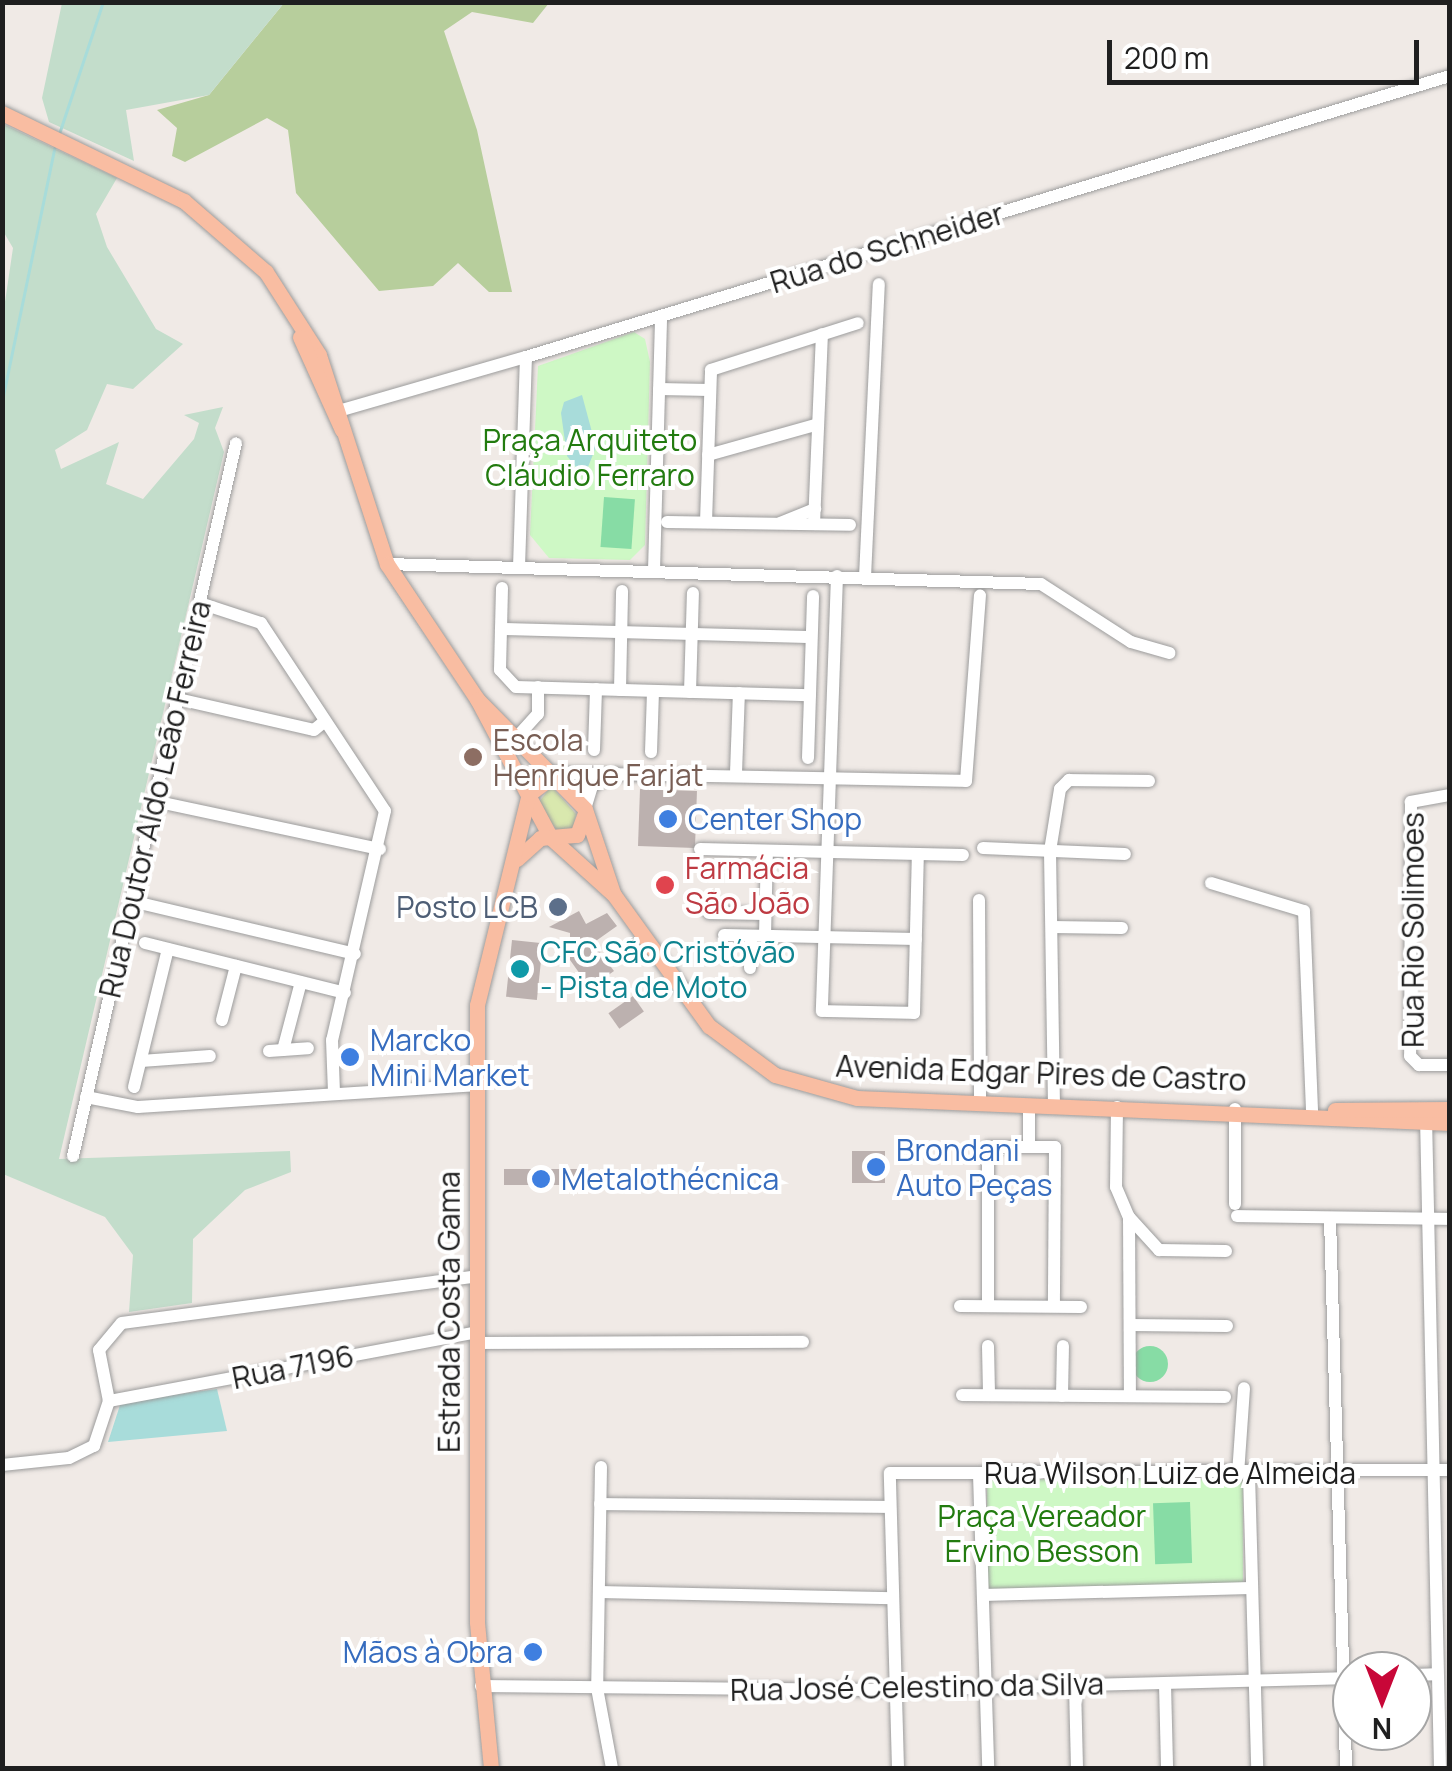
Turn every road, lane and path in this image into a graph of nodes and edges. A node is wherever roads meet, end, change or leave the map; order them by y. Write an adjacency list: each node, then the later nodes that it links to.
1 (1450, 76): 5 (street, Rua do Schneider)
2 (2, 113): 4 (main road, Avenida Edgar Pires de Castro)
3 (878, 284): 27 (street)
4 (288, 305): 11 (main road, Avenida Edgar Pires de Castro); 12 (main road, Avenida Edgar Pires de Castro)
5 (661, 316): 8 (street, Rua do Schneider); 9 (street)
6 (858, 323): 7 (street)
7 (822, 334): 10 (street); 13 (street)
8 (526, 356): 12 (street, Rua do Schneider); 24 (street)
9 (659, 390): 10 (street); 25 (street)
10 (710, 390): 16 (street)
11 (326, 398): 12 (street); 14 (main road, Avenida Edgar Pires de Castro)
12 (342, 410): 14 (main road, Avenida Edgar Pires de Castro)
13 (818, 424): 16 (street); 17 (street)
14 (343, 431): 23 (main road, Avenida Edgar Pires de Castro)
15 (236, 442): 33 (street, Rua Doutor Aldo Leão Ferreira)
16 (708, 455): 19 (street)
17 (815, 509): 20 (street); 21 (street)
18 (667, 522): 19 (street)
19 (706, 522): 20 (street)
20 (780, 524): 21 (street)
21 (814, 524): 22 (street)
22 (850, 524)
23 (388, 564): 24 (street); 47 (main road, Avenida Edgar Pires de Castro)
24 (518, 567): 25 (street)
25 (654, 571): 26 (street)
26 (837, 576): 27 (street); 56 (street)
27 (865, 577): 38 (street)
28 (502, 588): 34 (street)
29 (622, 591): 35 (street)
30 (693, 593): 36 (street)
31 (813, 596): 37 (street)
32 (980, 596): 56 (street)
33 (200, 603): 46 (street, Rua Doutor Aldo Leão Ferreira); 48 (street)
34 (502, 629): 35 (street); 39 (street)
35 (621, 632): 36 (street); 41 (street)
36 (692, 634): 37 (street); 43 (street)
37 (812, 638): 45 (street)
38 (1169, 653)
39 (538, 688): 40 (street); 49 (street)
40 (596, 689): 41 (street); 50 (street)
41 (620, 690): 42 (street)
42 (653, 691): 43 (street); 51 (street)
43 (690, 692): 44 (street)
44 (739, 693): 45 (street); 55 (street)
45 (810, 695): 52 (street)
46 (178, 699): 48 (street); 59 (street, Rua Doutor Aldo Leão Ferreira)
47 (478, 699): 49 (main road, Avenida Edgar Pires de Castro); 60 (main road, Avenida Edgar Pires de Castro)
48 (325, 722): 64 (street)
49 (517, 737): 54 (main road, Avenida Edgar Pires de Castro)
50 (594, 750)
51 (651, 752)
52 (808, 758)
53 (625, 771): 54 (street); 55 (street); 61 (street)
54 (556, 773): 60 (main road); 61 (main road, Avenida Edgar Pires de Castro)
55 (736, 773): 56 (street)
56 (831, 776): 68 (street)
57 (1149, 782): 67 (street)
58 (1450, 795): 96 (street, Rua Rio Solimoes)
59 (154, 801): 64 (street); 76 (street, Rua Doutor Aldo Leão Ferreira)
60 (527, 803): 62 (main road, Avenida Edgar Pires de Castro); 72 (main road, Estrada Costa Gama)
61 (585, 809): 62 (main road); 74 (main road, Avenida Edgar Pires de Castro)
62 (551, 838): 72 (main road); 74 (main road, Avenida Edgar Pires de Castro)
63 (983, 848): 67 (street)
64 (380, 849): 87 (street)
65 (700, 850): 66 (street)
66 (767, 851): 68 (street); 78 (street)
67 (1050, 851): 70 (street); 79 (street)
68 (826, 852): 69 (street); 83 (street)
69 (918, 854): 71 (street); 84 (street)
70 (1125, 854)
71 (963, 855)
72 (517, 859): 97 (main road, Estrada Costa Gama)
73 (1211, 883): 107 (street)
74 (614, 896): 101 (main road, Avenida Edgar Pires de Castro)
75 (979, 900): 101 (street)
76 (131, 901): 87 (street); 100 (street, Rua Doutor Aldo Leão Ferreira)
77 (710, 913): 78 (street)
78 (766, 914): 82 (street)
79 (1052, 927): 80 (street); 103 (street)
80 (1122, 928)
81 (724, 935): 82 (street)
82 (758, 936): 83 (street); 89 (street)
83 (824, 937): 84 (street); 84 (street)
84 (916, 940)
85 (145, 944): 86 (street)
86 (168, 949): 88 (street); 95 (street)
87 (355, 954): 91 (street)
88 (236, 966): 90 (street); 92 (street)
89 (750, 968)
90 (300, 982): 91 (street); 93 (street)
91 (346, 993): 99 (street)
92 (222, 1020)
93 (308, 1048)
94 (210, 1056): 95 (street)
95 (140, 1062): 98 (street)
96 (1450, 1065)
97 (474, 1085): 99 (street); 117 (main road, Estrada Costa Gama)
98 (134, 1086)
99 (334, 1092): 100 (street)
100 (86, 1097): 111 (street, Rua Doutor Aldo Leão Ferreira)
101 (980, 1104): 102 (main road, Avenida Edgar Pires de Castro)
102 (1029, 1105): 103 (main road, Avenida Edgar Pires de Castro); 110 (street)
103 (1054, 1106): 104 (main road, Avenida Edgar Pires de Castro)
104 (1117, 1108): 105 (main road, Avenida Edgar Pires de Castro); 112 (street)
105 (1236, 1109): 107 (main road, Avenida Edgar Pires de Castro); 113 (street)
106 (1450, 1109): 108 (main road, Avenida Edgar Pires de Castro)
107 (1312, 1112): 108 (main road, Avenida Edgar Pires de Castro)
108 (1426, 1116): 109 (main road, Avenida Edgar Pires de Castro); 114 (street)
109 (1450, 1123)
110 (1030, 1147): 119 (street); 120 (street)
111 (73, 1156)
112 (1130, 1217): 116 (street); 122 (street)
113 (1330, 1218): 114 (street); 141 (street)
114 (1425, 1219): 115 (street); 138 (street)
115 (1450, 1219)
116 (1226, 1250)
117 (477, 1276): 124 (main road, Estrada Costa Gama); 134 (street)
118 (960, 1306): 119 (street)
119 (988, 1306): 120 (street)
120 (1054, 1306): 121 (street)
121 (1081, 1306)
122 (1130, 1325): 123 (street); 132 (street)
123 (1227, 1326)
124 (477, 1338): 125 (street, Rua 7196); 134 (street, Rua 7196); 156 (main road, Estrada Costa Gama)
125 (803, 1342)
126 (988, 1346): 130 (street)
127 (1062, 1346): 131 (street)
128 (1244, 1388): 140 (street)
129 (962, 1395): 130 (street)
130 (989, 1395): 131 (street)
131 (1062, 1396): 132 (street)
132 (1130, 1396): 133 (street)
133 (1225, 1397)
134 (109, 1401): 135 (street)
135 (2, 1465)
136 (600, 1467): 142 (street)
137 (1450, 1470): 138 (street, Rua Wilson Luiz de Almeida)
138 (1432, 1471): 141 (street, Rua Wilson Luiz de Almeida); 144 (street)
139 (979, 1474): 140 (street, Rua Wilson Luiz de Almeida); 143 (street, Rua Wilson Luiz de Almeida); 148 (street)
140 (1244, 1474): 141 (street, Rua Wilson Luiz de Almeida); 146 (street)
141 (1338, 1474): 150 (street)
142 (600, 1504): 143 (street); 147 (street)
143 (890, 1507): 149 (street)
144 (1434, 1562): 145 (street); 152 (street)
145 (1450, 1562)
146 (1251, 1588): 148 (street); 154 (street)
147 (599, 1592): 149 (street); 158 (street)
148 (983, 1595): 159 (street)
149 (893, 1598): 160 (street)
150 (1347, 1651)
151 (1432, 1674): 152 (street)
152 (1436, 1674): 161 (street)
153 (1332, 1679): 154 (street, Rua José Celestino da Silva)
154 (1254, 1682): 155 (street, Rua José Celestino da Silva); 168 (street)
155 (1165, 1684): 157 (street, Rua José Celestino da Silva); 167 (street)
156 (481, 1686): 158 (street, Rua José Celestino da Silva); 162 (main road, Estrada Costa Gama)
157 (1075, 1686): 159 (street, Rua José Celestino da Silva); 166 (street)
158 (597, 1688): 160 (street, Rua José Celestino da Silva); 163 (street)
159 (986, 1688): 160 (street, Rua José Celestino da Silva); 165 (street)
160 (896, 1690): 164 (street)
161 (1441, 1766)
162 (491, 1768)
163 (612, 1768)
164 (898, 1768)
165 (988, 1768)
166 (1077, 1768)
167 (1167, 1768)
168 (1256, 1768)

